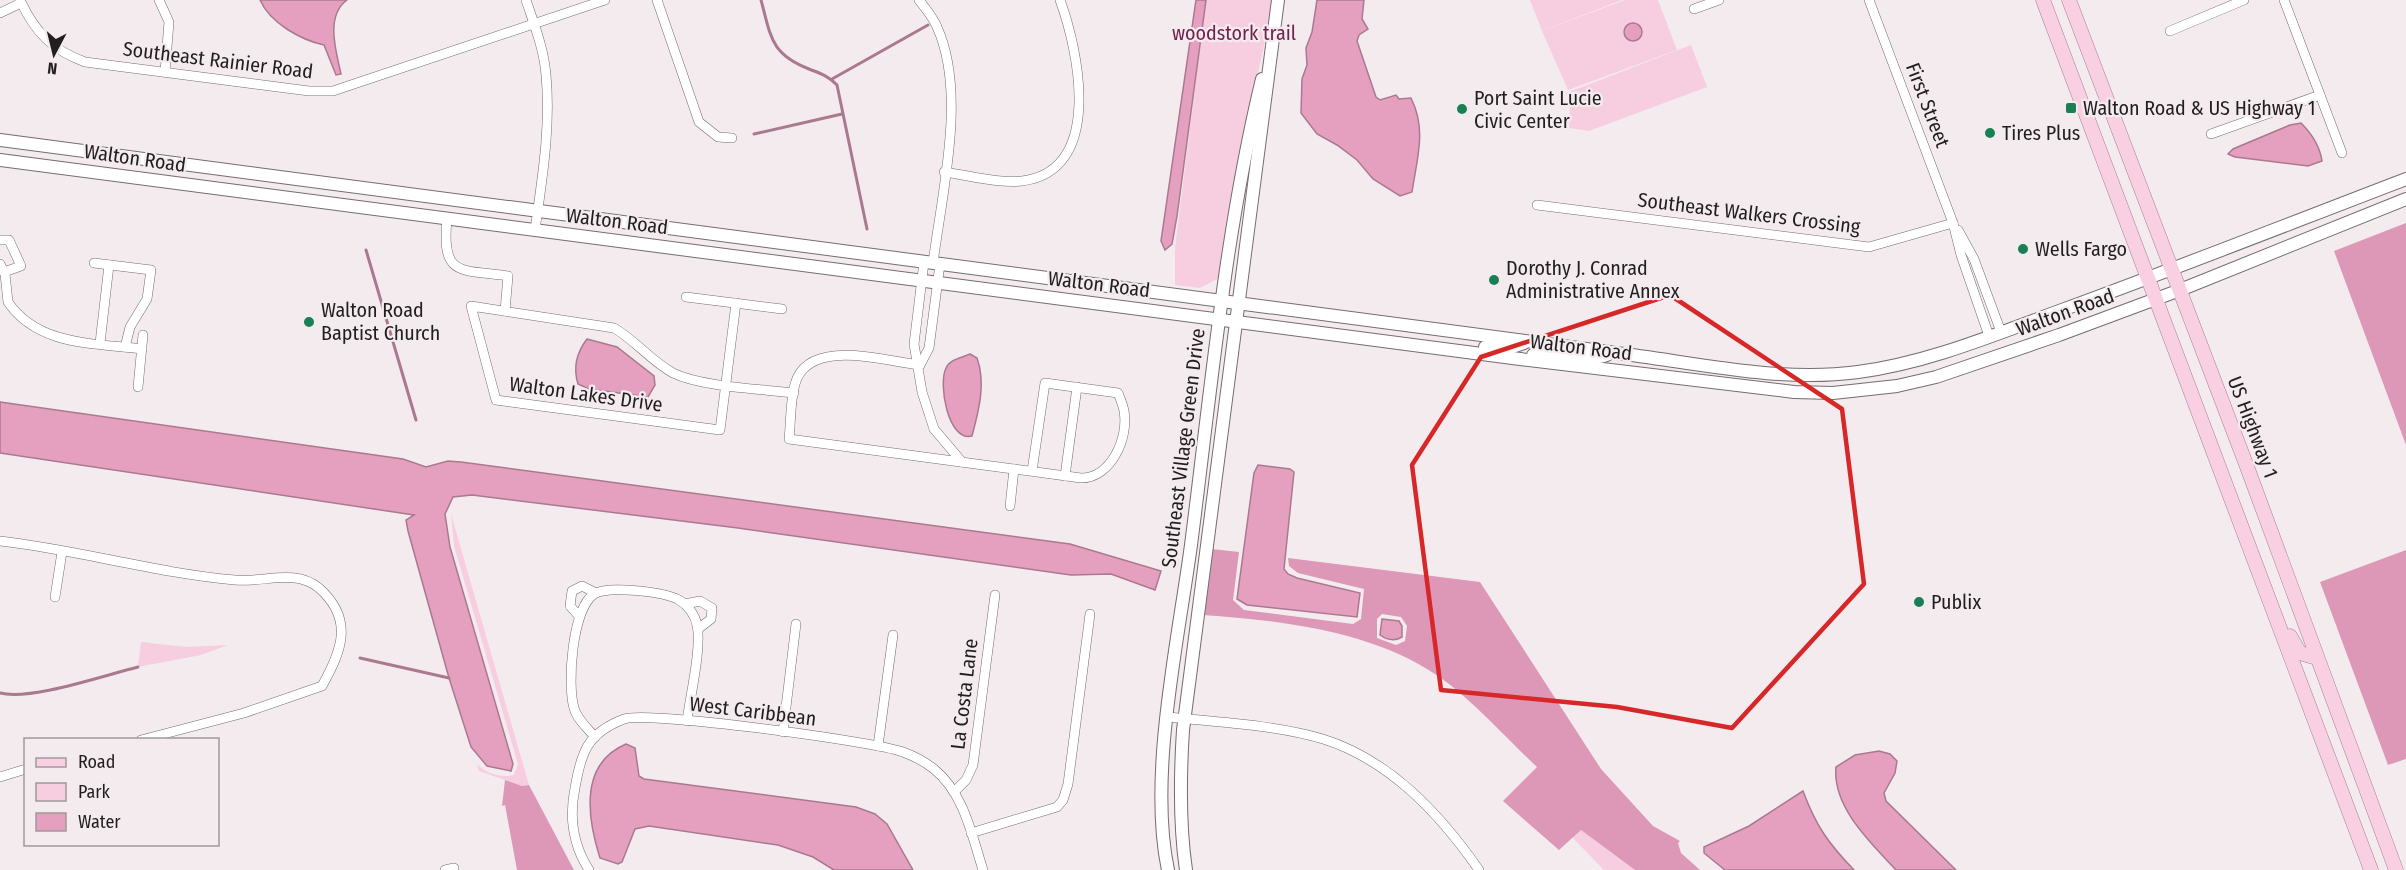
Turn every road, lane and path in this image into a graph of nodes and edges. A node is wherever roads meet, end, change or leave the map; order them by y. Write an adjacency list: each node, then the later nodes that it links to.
1 (159, 0): 21 (street)
2 (526, 0): 18 (street)
3 (605, 0): 18 (street, Southeast Rainier Road)
4 (657, 0): 24 (street)
5 (919, 0): 30 (street)
6 (1060, 0): 30 (street)
7 (1278, 0): 20 (main road, Southeast Village Green Drive)
8 (1719, 0): 16 (street)
9 (1869, 0): 36 (street, First Street)
10 (2043, 0): 44 (main road)
11 (2068, 0): 43 (main road, US Highway 1)
12 (2244, 0): 15 (street)
13 (2284, 0): 22 (street)
14 (20, 2): 17 (street); 21 (street, Southeast Rainier Road)
15 (2227, 2): 19 (street)
16 (1694, 9)
17 (0, 13)
18 (534, 24): 21 (street, Southeast Rainier Road); 34 (street)
19 (2170, 31)
20 (1273, 34): 51 (main road, Southeast Village Green Drive); 53 (main road, Southeast Village Green Drive)
21 (165, 72)
22 (2320, 94): 23 (street); 28 (street)
23 (2211, 134)
24 (732, 138)
25 (0, 140): 26 (main road, Walton Road)
26 (56, 147): 27 (main road); 34 (main road, Walton Road)
27 (0, 148)
28 (2342, 153)
29 (0, 160): 35 (main road, Walton Road)
30 (944, 172): 40 (street)
31 (2406, 179): 43 (main road, Walton Road)
32 (2406, 199): 47 (main road, Walton Road)
33 (1536, 205): 36 (street, Southeast Walkers Crossing)
34 (538, 212): 37 (street); 40 (main road, Walton Road)
35 (447, 219): 37 (main road, Walton Road); 56 (street)
36 (1953, 223): 59 (street, First Street); 61 (street, First Street)
37 (535, 230): 45 (main road, Walton Road)
38 (0, 240): 42 (street)
39 (94, 263): 41 (street)
40 (932, 263): 45 (street); 46 (street); 51 (main road, Walton Road)
41 (109, 265): 63 (street); 65 (street)
42 (2, 268): 50 (street)
43 (2172, 269): 44 (main road, Walton Road); 47 (main road, US Highway 1)
44 (2148, 279): 49 (main road); 59 (main road, Walton Road)
45 (921, 280): 46 (main road, Walton Road); 69 (street)
46 (938, 283): 57 (main road, Walton Road); 69 (street)
47 (2180, 290): 49 (main road, Walton Road); 91 (main road, US Highway 1)
48 (686, 297): 52 (street)
49 (2156, 299): 68 (main road, Walton Road); 88 (main road)
50 (8, 302): 55 (street); 63 (street)
51 (1222, 302): 53 (main road, Walton Road); 57 (main road, Southeast Village Green Drive)
52 (736, 303): 54 (street); 70 (street, Walton Lakes Drive)
53 (1239, 304): 58 (main road, Southeast Village Green Drive); 62 (main road, Walton Road)
54 (782, 309)
55 (0, 310)
56 (505, 311): 70 (street, Walton Lakes Drive); 70 (street, Walton Lakes Drive)
57 (1220, 319): 58 (main road, Walton Road); 92 (main road, Southeast Village Green Drive)
58 (1237, 322): 64 (main road, Walton Road); 93 (main road, Southeast Village Green Drive)
59 (2001, 332): 61 (main road, Walton Road)
60 (143, 335): 66 (street)
61 (1989, 336): 67 (main road, Walton Road)
62 (1527, 342): 64 (main road); 67 (main road, Walton Road)
63 (100, 343): 65 (street)
64 (1430, 346): 68 (main road, Walton Road)
65 (125, 347): 66 (street)
66 (142, 349): 71 (street)
67 (1614, 353): 68 (main road)
68 (1520, 359)
69 (920, 365): 73 (street); 74 (street)
70 (726, 384): 73 (street, Walton Lakes Drive)
71 (138, 387)
72 (1077, 387): 76 (street); 77 (street); 77 (street)
73 (794, 393): 74 (street)
74 (962, 462): 75 (street)
75 (1014, 469): 76 (street); 78 (street)
76 (1032, 471): 77 (street)
77 (1065, 476)
78 (1010, 506)
79 (0, 541): 80 (street)
80 (62, 552): 83 (street); 97 (street)
81 (596, 593): 84 (street); 86 (street); 86 (street)
82 (995, 595): 101 (street, La Costa Lane)
83 (56, 597)
84 (685, 604): 89 (street); 89 (street)
85 (1090, 614): 104 (street)
86 (579, 616): 96 (street)
87 (796, 624): 95 (street)
88 (2280, 628): 91 (main road); 102 (main road)
89 (698, 629): 94 (street)
90 (893, 635): 98 (street)
91 (2316, 658): 103 (main road, US Highway 1)
92 (1168, 717): 93 (street); 107 (main road, Southeast Village Green Drive)
93 (1185, 719): 108 (main road, Southeast Village Green Drive); 109 (street)
94 (687, 721): 95 (street, West Caribbean); 96 (street, West Caribbean)
95 (783, 732): 98 (street, West Caribbean)
96 (595, 737): 105 (street, West Caribbean)
97 (149, 738)
98 (878, 746): 101 (street, West Caribbean)
99 (24, 771): 100 (street)
100 (0, 777)
101 (954, 792): 104 (street, West Caribbean)
102 (2347, 808): 103 (main road); 110 (main road)
103 (2381, 831): 111 (main road, US Highway 1)
104 (971, 833): 106 (street, West Caribbean)
105 (589, 870)
106 (983, 870)
107 (1168, 870)
108 (1186, 870)
109 (1479, 870)
110 (2371, 870)
111 (2396, 870)

